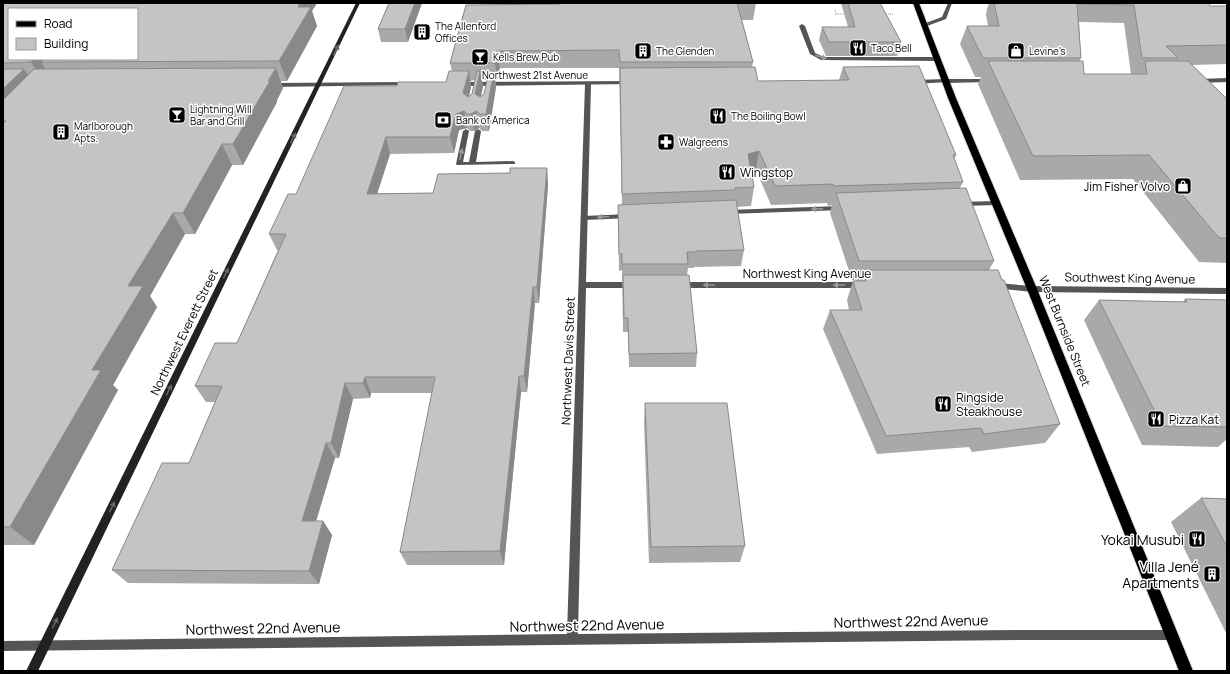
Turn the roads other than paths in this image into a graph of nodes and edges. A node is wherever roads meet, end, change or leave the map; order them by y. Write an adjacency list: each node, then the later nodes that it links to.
1 (358, 3): 18 (main road, Northwest Everett Street, one-way to 1)
2 (916, 3): 4 (main road, West Burnside Street)
3 (950, 3): 4 (street)
4 (924, 25): 6 (main road, West Burnside Street)
5 (802, 26): 6 (street, one-way to 6)
6 (938, 59): 8 (main road, West Burnside Street)
7 (1227, 80): 10 (street)
8 (946, 81): 9 (street); 11 (street); 24 (main road, West Burnside Street)
9 (992, 81)
10 (1192, 81)
11 (906, 82)
12 (637, 83): 16 (street, Northwest 21st Avenue)
13 (414, 84): 18 (street)
14 (453, 84): 15 (street, Northwest 21st Avenue)
15 (476, 84): 16 (street, Northwest 21st Avenue); 19 (street)
16 (588, 84): 29 (street, Northwest Davis Street)
17 (268, 85): 18 (street)
18 (318, 85): 40 (main road, Northwest Everett Street, one-way to 18)
19 (475, 90)
20 (466, 131): 22 (street, one-way to 20)
21 (478, 131): 22 (street)
22 (472, 164): 23 (street)
23 (513, 164)
24 (996, 203): 25 (street); 35 (main road, West Burnside Street)
25 (953, 204)
26 (845, 208): 27 (street, one-way to 27)
27 (717, 213)
28 (639, 216): 29 (street, one-way to 29)
29 (584, 218): 30 (street, Northwest Davis Street)
30 (582, 285): 31 (street); 38 (street, Northwest Davis Street)
31 (637, 285)
32 (669, 285): 33 (street, Northwest King Avenue, one-way to 32)
33 (866, 285)
34 (991, 285): 35 (street)
35 (1032, 288): 36 (street, Southwest King Avenue); 37 (main road, West Burnside Street)
36 (1227, 291)
37 (1171, 635): 38 (street, Northwest 22nd Avenue); 42 (main road, West Burnside Street)
38 (572, 640): 40 (street, Northwest 22nd Avenue)
39 (3, 646): 40 (street, Northwest 22nd Avenue)
40 (44, 646): 41 (main road, Northwest Everett Street)
41 (32, 671)
42 (1186, 671)

